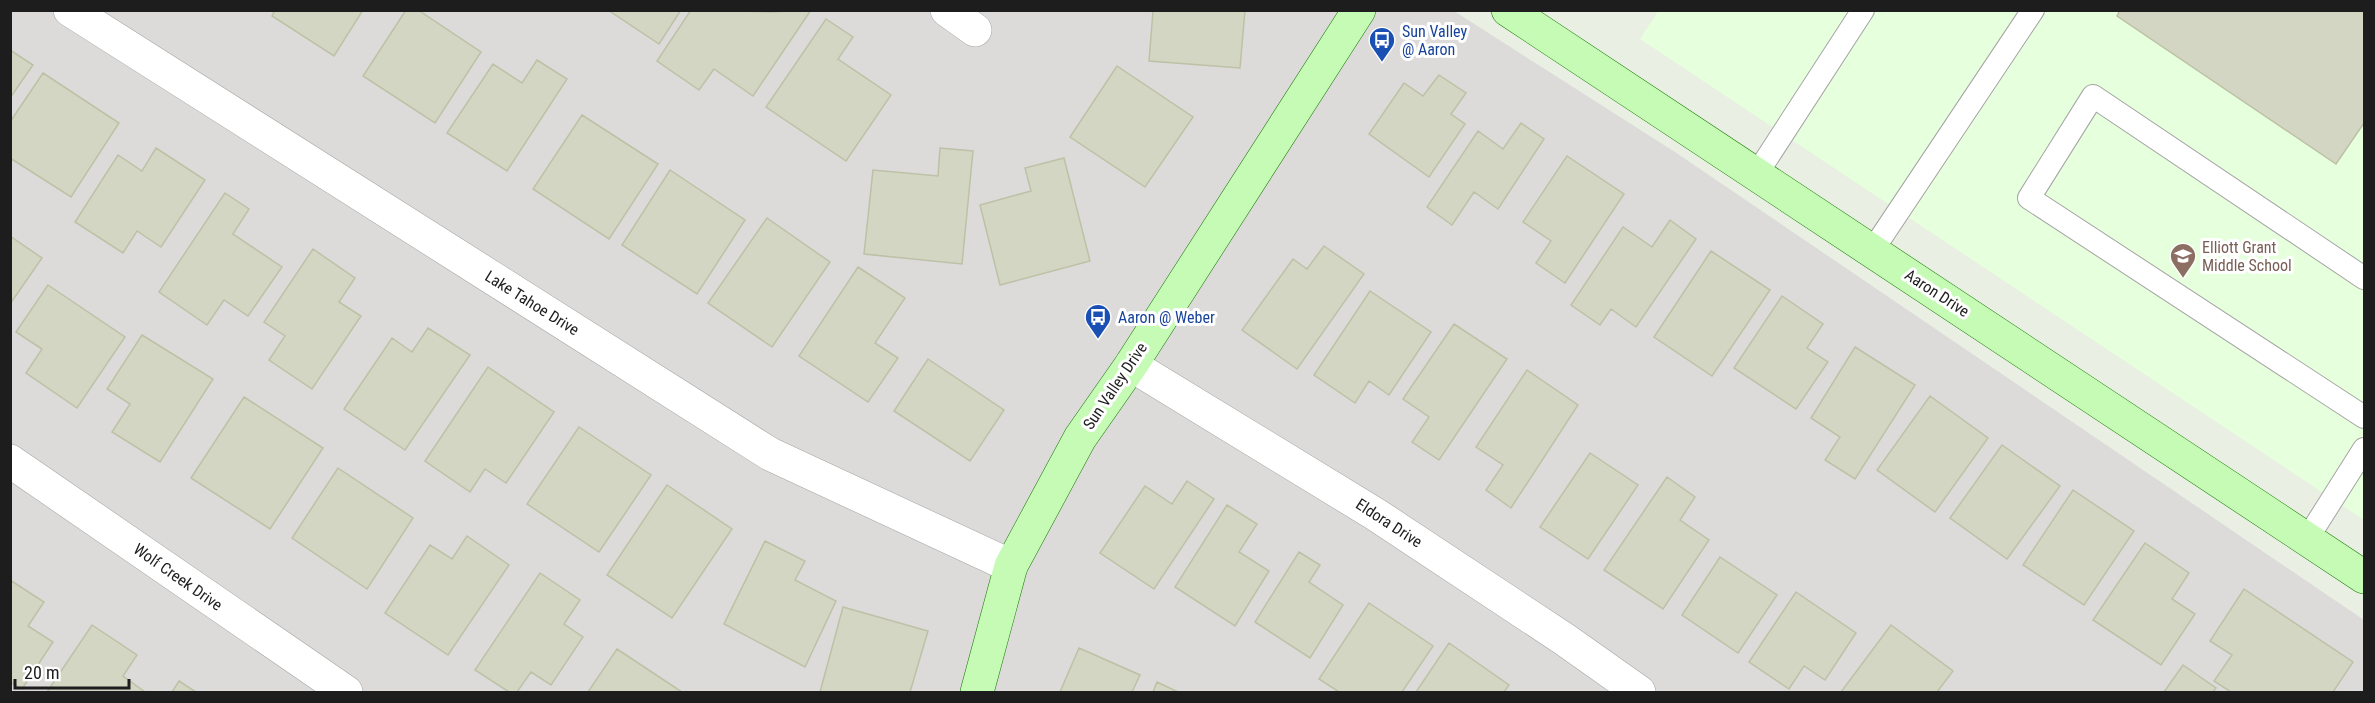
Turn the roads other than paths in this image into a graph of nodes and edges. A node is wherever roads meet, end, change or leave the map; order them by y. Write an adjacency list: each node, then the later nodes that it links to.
1 (70, 10): 16 (street, Lake Tahoe Drive)
2 (947, 10): 7 (street)
3 (1359, 10): 11 (street, Sun Valley Drive)
4 (1508, 10): 8 (street, Aaron Drive)
5 (1863, 10): 8 (lane)
6 (2033, 10): 9 (lane)
7 (975, 30)
8 (1756, 175): 9 (street, Aaron Drive)
9 (1872, 251): 15 (street, Aaron Drive)
10 (2364, 278): 12 (lane)
11 (1131, 364): 16 (street, Sun Valley Drive); 20 (street, Eldora Drive)
12 (2364, 417)
13 (2364, 449): 15 (lane)
14 (10, 461): 18 (street, Wolf Creek Drive)
15 (2307, 539): 17 (street, Aaron Drive)
16 (1011, 566): 19 (street, Sun Valley Drive)
17 (2364, 577)
18 (346, 693)
19 (977, 693)
20 (1639, 693)

